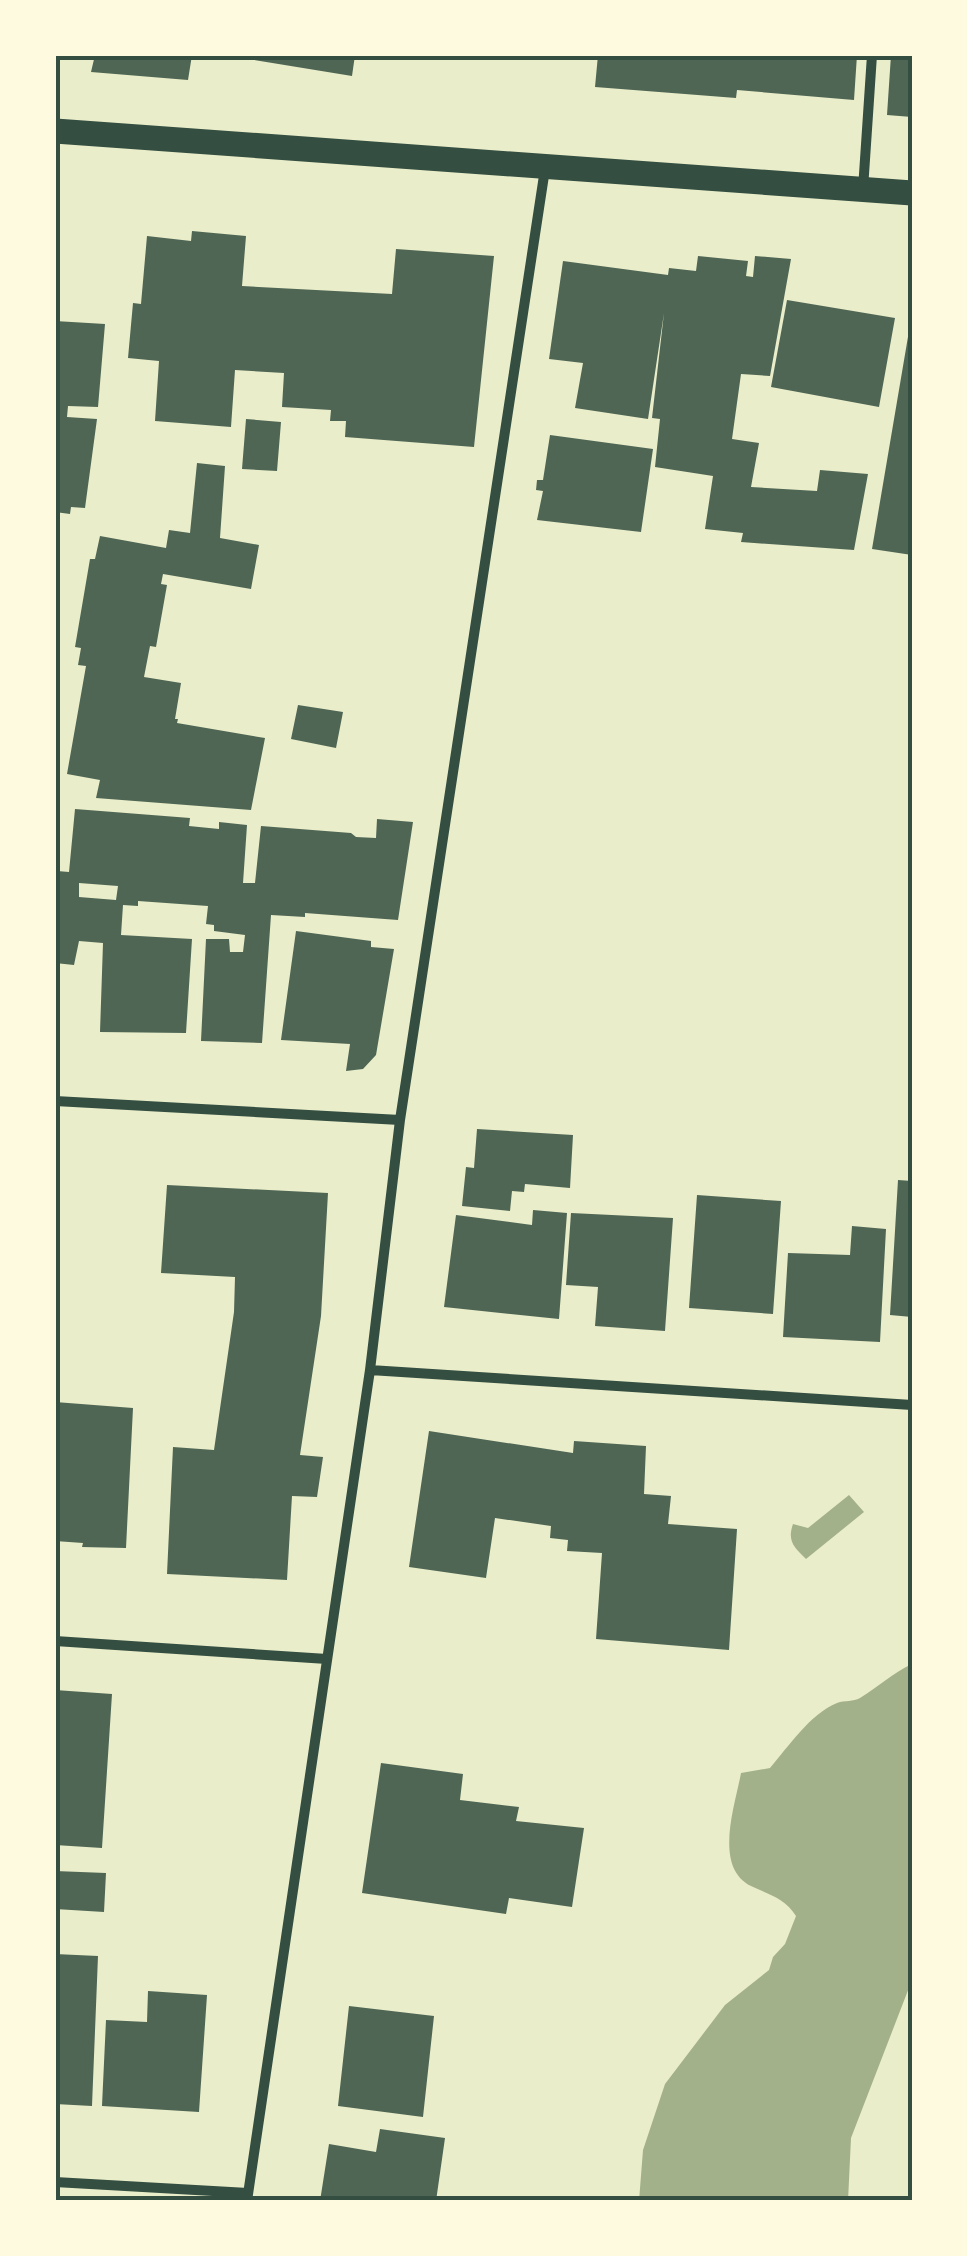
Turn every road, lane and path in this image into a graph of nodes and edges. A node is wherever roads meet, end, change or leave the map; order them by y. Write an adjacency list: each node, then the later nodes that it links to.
1 (872, 55): 4 (street)
2 (55, 132): 3 (main road)
3 (545, 166): 4 (main road); 7 (street)
4 (863, 190): 5 (main road)
5 (912, 194)
6 (55, 1101): 7 (street)
7 (400, 1120): 8 (street)
8 (370, 1370): 9 (street); 11 (street)
9 (912, 1406)
10 (55, 1641): 11 (street)
11 (327, 1659): 13 (street)
12 (55, 2182): 13 (street)
13 (248, 2197)

